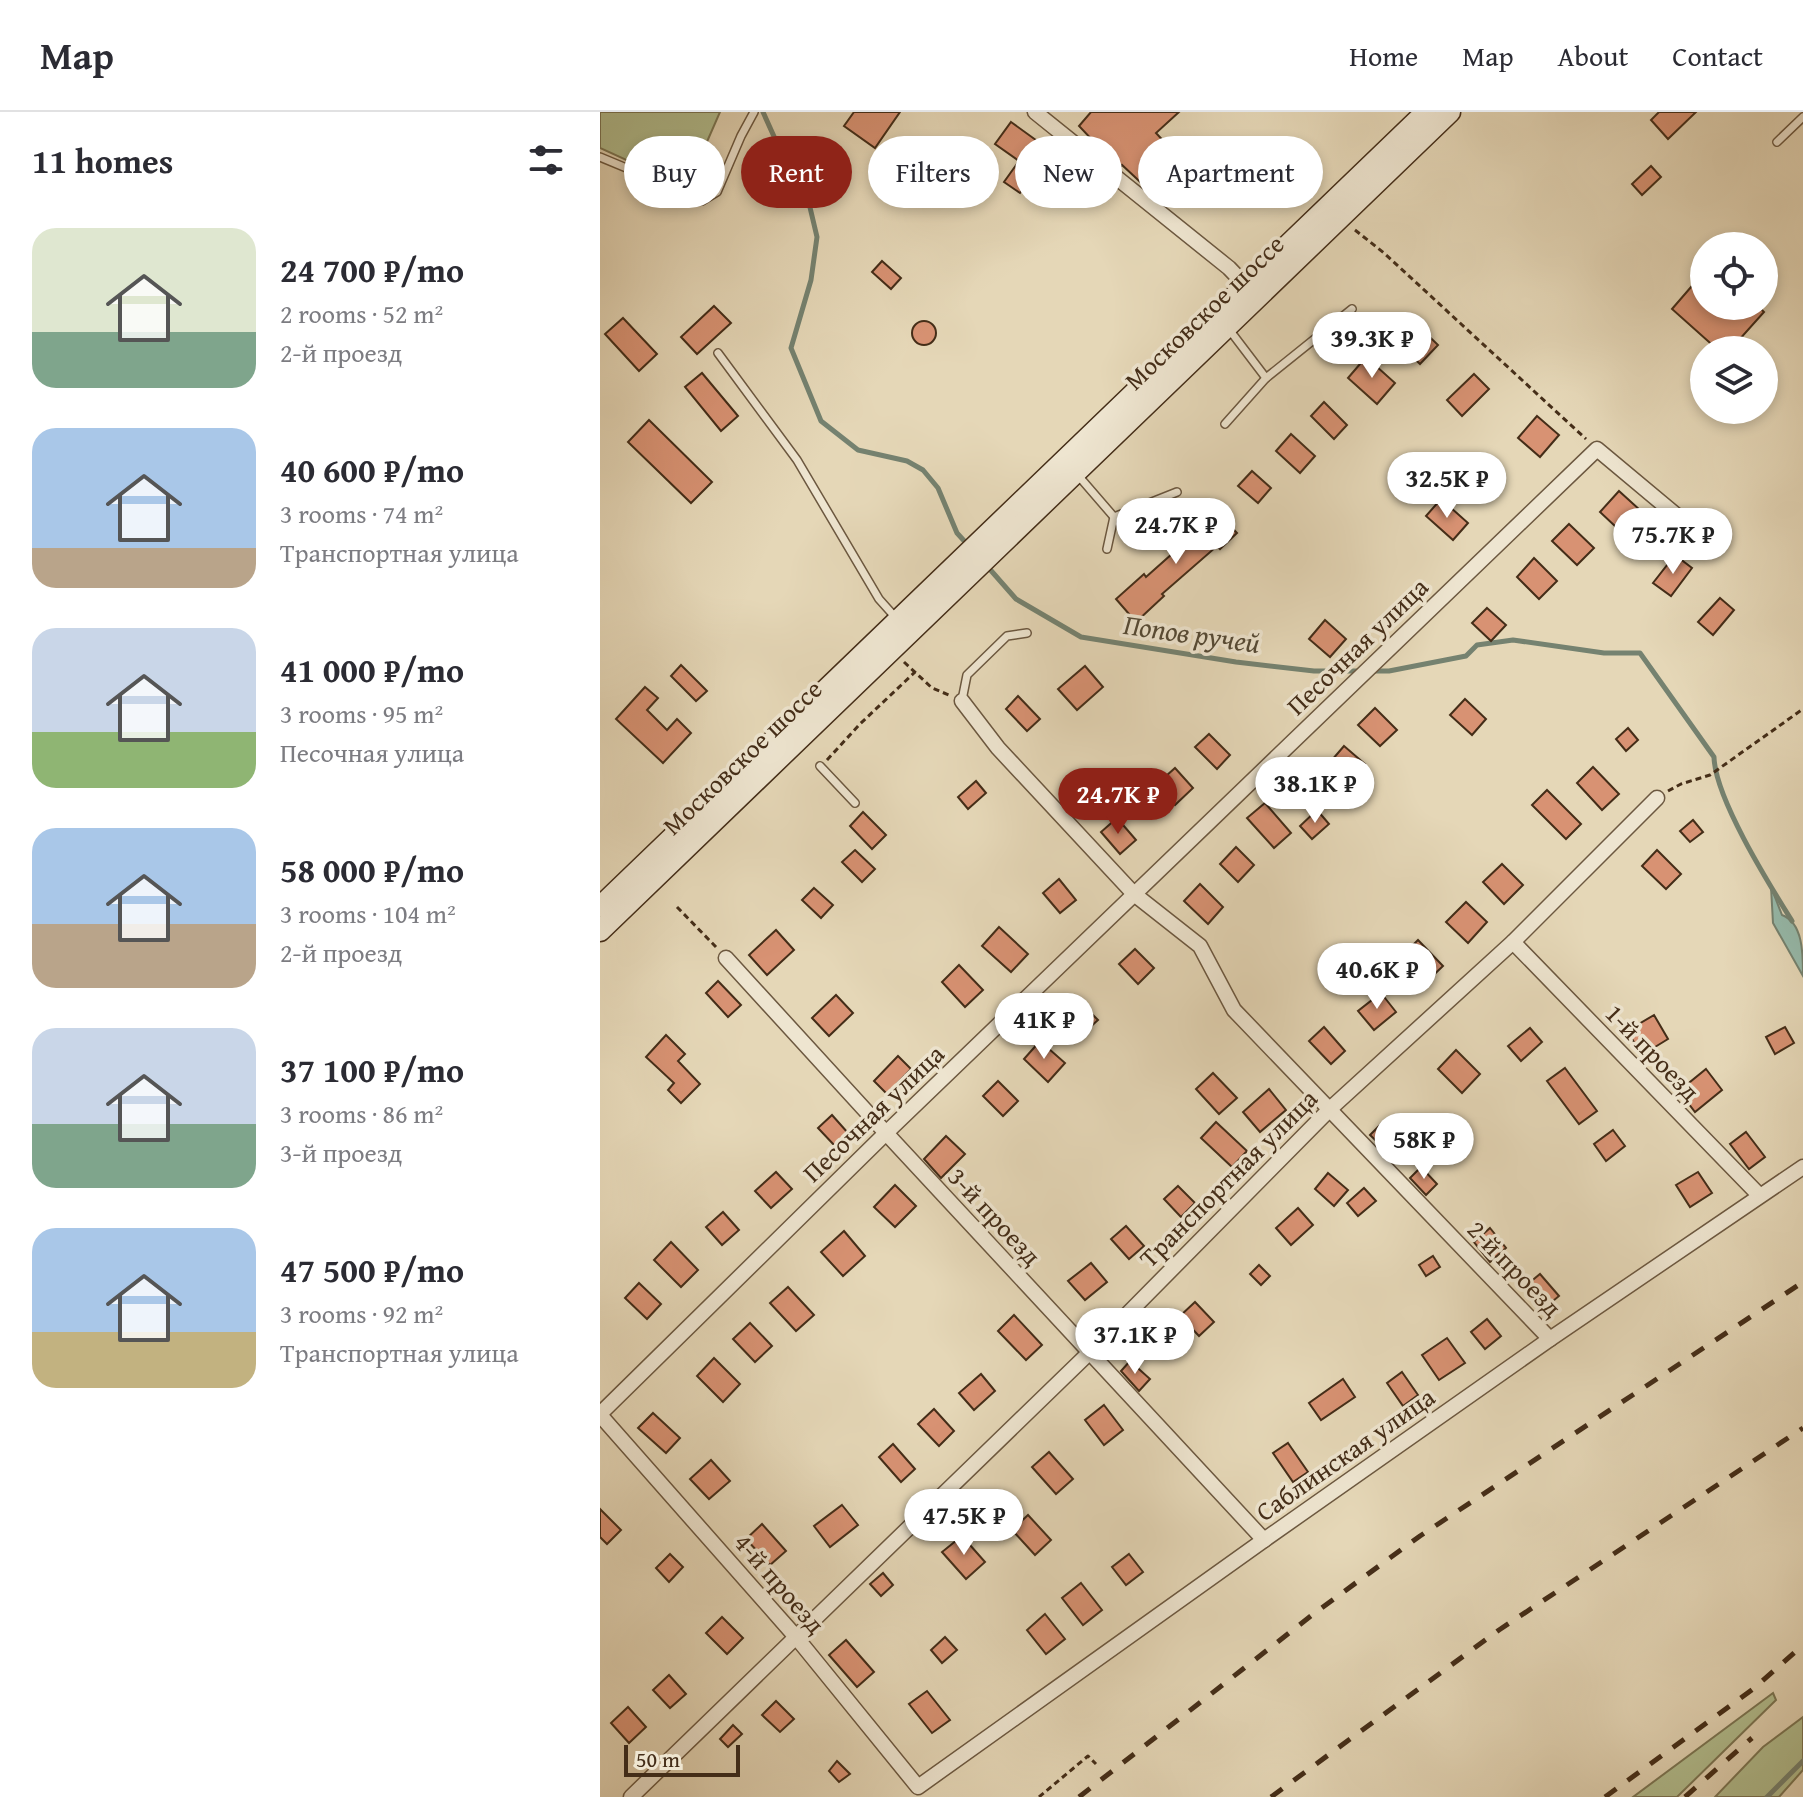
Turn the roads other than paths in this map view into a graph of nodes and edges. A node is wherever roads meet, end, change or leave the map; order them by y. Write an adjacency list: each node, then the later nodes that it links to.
1 (754, 112): 7 (lane)
2 (1035, 112): 8 (street)
3 (1426, 112): 8 (main road, Московское шоссе)
4 (1450, 112): 8 (main road, Московское шоссе)
5 (1803, 117): 6 (lane)
6 (1777, 142)
7 (600, 157)
8 (1251, 291): 10 (main road, Московское шоссе); 18 (main road, Московское шоссе)
9 (1352, 309): 12 (lane)
10 (1226, 326): 12 (lane); 14 (main road, Московское шоссе)
11 (718, 353): 21 (lane)
12 (1266, 378): 13 (lane)
13 (1225, 424)
14 (1075, 472): 16 (lane); 18 (main road, Московское шоссе)
15 (1177, 492): 16 (lane)
16 (1114, 517): 19 (lane)
17 (1682, 520): 27 (street, Песочная улица)
18 (989, 543): 20 (main road)
19 (1107, 549)
20 (950, 581): 21 (main road, Московское шоссе); 29 (main road, Московское шоссе)
21 (897, 620): 28 (main road, Московское шоссе)
22 (1027, 633): 23 (lane)
23 (962, 701): 27 (street, 2-й проезд)
24 (820, 766): 26 (lane)
25 (1657, 798): 30 (street, Транспортная улица)
26 (855, 803)
27 (1134, 894): 32 (street, 2-й проезд); 33 (street, Песочная улица)
28 (600, 907)
29 (600, 931)
30 (1513, 942): 32 (street, Транспортная улица); 35 (street, 1-й проезд)
31 (726, 958): 33 (street, 3-й проезд)
32 (1331, 1108): 36 (street, 2-й проезд); 37 (street, Транспортная улица)
33 (886, 1133): 37 (street, 3-й проезд); 38 (street, Песочная улица)
34 (1803, 1167): 35 (street, Саблинская улица)
35 (1759, 1195): 36 (street, Саблинская улица)
36 (1550, 1339): 39 (street, Саблинская улица)
37 (1089, 1353): 39 (street, 3-й проезд); 40 (street, Транспортная улица)
38 (600, 1415): 40 (street, 4-й проезд)
39 (1264, 1540): 41 (street, Саблинская улица)
40 (796, 1637): 41 (street, 4-й проезд); 42 (street, Транспортная улица)
41 (918, 1787)
42 (631, 1797)

